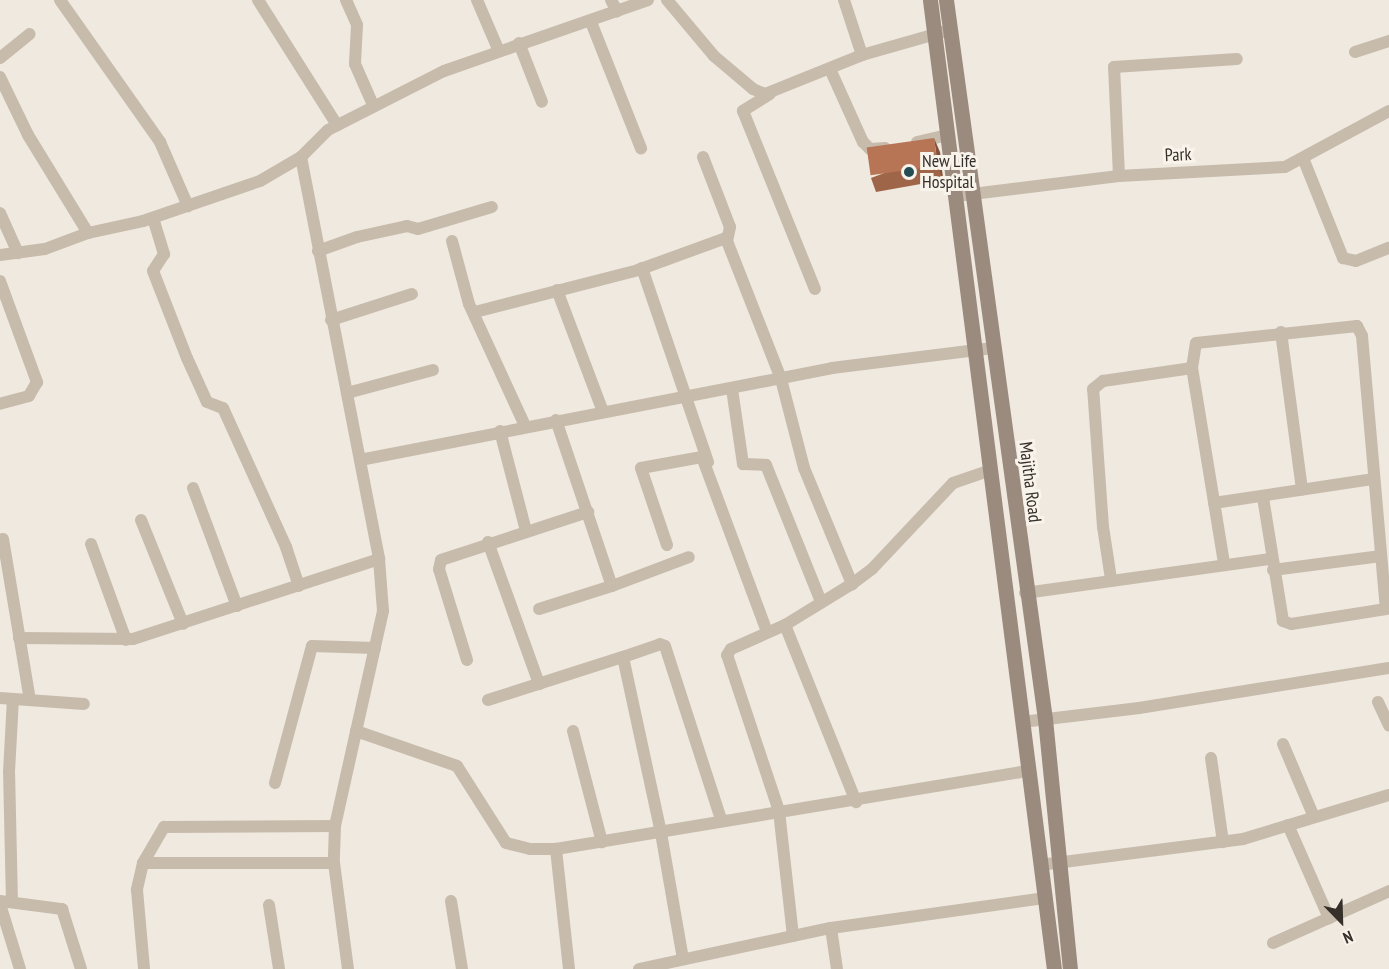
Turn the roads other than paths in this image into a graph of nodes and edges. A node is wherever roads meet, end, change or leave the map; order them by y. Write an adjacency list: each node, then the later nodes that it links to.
1 (60, 0): 36 (street)
2 (258, 0): 27 (street)
3 (346, 0): 25 (street)
4 (477, 0): 16 (street)
5 (648, 0): 10 (street)
6 (668, 0): 23 (street)
7 (844, 0): 18 (street)
8 (930, 0): 12 (main road, Majitha Road)
9 (946, 0): 12 (main road, Majitha Road)
10 (614, 6): 11 (street)
11 (591, 22): 15 (street); 29 (street)
12 (943, 32): 18 (street); 28 (main road, Majitha Road); 34 (main road, Majitha Road)
13 (30, 34): 19 (street)
14 (1389, 41): 17 (street)
15 (519, 43): 16 (street); 24 (street)
16 (498, 49): 25 (street)
17 (1355, 52)
18 (862, 55): 21 (street)
19 (0, 58)
20 (1237, 59): 33 (street)
21 (830, 69): 23 (street); 28 (street)
22 (0, 77): 40 (street)
23 (771, 94): 49 (street)
24 (542, 102)
25 (373, 105): 27 (street)
26 (1389, 111): 32 (street, Park)
27 (337, 125): 30 (street)
28 (948, 135): 35 (main road, Majitha Road)
29 (641, 148)
30 (301, 157): 36 (street); 44 (street)
31 (703, 157): 41 (street)
32 (1303, 158): 33 (street, Park); 43 (street)
33 (1119, 176): 34 (street, Park)
34 (972, 194): 35 (street, Park); 55 (main road, Majitha Road)
35 (956, 196): 56 (main road, Majitha Road)
36 (188, 206): 39 (street)
37 (492, 207): 44 (street)
38 (0, 213): 45 (street)
39 (153, 218): 40 (street); 90 (street)
40 (88, 233): 45 (street)
41 (726, 238): 47 (street); 59 (street)
42 (452, 241): 52 (street)
43 (1389, 248)
44 (318, 251): 53 (street)
45 (18, 253): 46 (street)
46 (0, 255)
47 (642, 268): 50 (street); 62 (street)
48 (0, 280): 63 (street)
49 (815, 289)
50 (557, 290): 52 (street); 64 (street)
51 (412, 294): 53 (street)
52 (475, 312): 66 (street)
53 (331, 320): 61 (street)
54 (1281, 332): 57 (street); 70 (street); 72 (street)
55 (993, 348): 56 (street); 92 (main road, Majitha Road)
56 (975, 349): 59 (street); 69 (main road, Majitha Road)
57 (1192, 368): 74 (street); 87 (street)
58 (434, 370): 61 (street)
59 (781, 379): 60 (street); 89 (street)
60 (732, 389): 62 (street); 93 (street)
61 (347, 393): 68 (street)
62 (686, 398): 64 (street); 88 (street)
63 (0, 404)
64 (603, 411): 65 (street)
65 (556, 420): 66 (street); 75 (street)
66 (525, 426): 67 (street)
67 (500, 431): 68 (street); 77 (street)
68 (360, 460): 84 (street)
69 (990, 470): 89 (street); 112 (main road, Majitha Road)
70 (1372, 479): 72 (street); 82 (street)
71 (193, 488): 94 (street)
72 (1302, 490): 73 (street)
73 (1263, 497): 74 (street); 86 (street)
74 (1214, 503): 85 (street)
75 (588, 512): 77 (street); 91 (street)
76 (141, 520): 96 (street)
77 (526, 531): 79 (street)
78 (3, 539): 99 (street)
79 (488, 542): 103 (street); 105 (street)
80 (91, 544): 100 (street)
81 (667, 545): 88 (street)
82 (1381, 556): 86 (street); 86 (street)
83 (689, 557): 91 (street)
84 (379, 559): 90 (street); 101 (street)
85 (1224, 563): 86 (street); 87 (street)
86 (1272, 565)
87 (1111, 579): 92 (street)
88 (748, 580): 98 (street)
89 (852, 584): 93 (street)
90 (299, 585): 94 (street)
91 (612, 586): 95 (street)
92 (1025, 592): 111 (main road, Majitha Road)
93 (821, 602): 97 (street)
94 (237, 606): 96 (street)
95 (539, 609)
96 (183, 624): 100 (street)
97 (785, 625): 98 (street); 122 (street)
98 (767, 632): 123 (street)
99 (19, 638): 100 (street); 107 (street)
100 (126, 640)
101 (375, 648): 114 (street); 120 (street)
102 (622, 657): 105 (street); 125 (street); 128 (street)
103 (467, 660)
104 (1389, 668): 111 (street)
105 (538, 684): 108 (street)
106 (6, 698): 107 (street); 119 (street)
107 (30, 700): 110 (street)
108 (488, 700)
109 (1378, 702): 113 (street)
110 (84, 704)
111 (1045, 719): 112 (street); 132 (main road, Majitha Road)
112 (1022, 722): 118 (main road, Majitha Road)
113 (1389, 726)
114 (356, 731): 127 (street); 131 (street)
115 (573, 731): 129 (street)
116 (1283, 744): 124 (street)
117 (1210, 758): 130 (street)
118 (1028, 771): 122 (street); 135 (main road, Majitha Road)
119 (5, 772): 139 (street)
120 (275, 783)
121 (1389, 795): 124 (street)
122 (856, 802): 123 (street)
123 (779, 811): 125 (street); 143 (street)
124 (1314, 817): 126 (street)
125 (721, 819): 128 (street)
126 (1288, 825): 130 (street); 141 (street)
127 (335, 826): 133 (street); 134 (street)
128 (661, 832): 129 (street); 145 (street)
129 (602, 842): 131 (street)
130 (1222, 842): 132 (street)
131 (556, 849): 152 (street)
132 (1059, 862): 135 (street); 156 (main road, Majitha Road)
133 (143, 863): 134 (street); 148 (street)
134 (334, 863): 150 (street)
135 (1040, 865): 137 (main road, Majitha Road)
136 (1389, 891): 141 (street)
137 (1044, 898): 142 (street); 155 (main road, Majitha Road)
138 (451, 901): 151 (street)
139 (4, 902): 146 (street); 147 (street)
140 (269, 905): 149 (street)
141 (1329, 918): 144 (street)
142 (831, 928): 143 (street); 154 (street)
143 (793, 936): 145 (street)
144 (1273, 943)
145 (684, 959): 153 (street)
146 (20, 969)
147 (81, 969)
148 (144, 969)
149 (279, 969)
150 (348, 969)
151 (462, 969)
152 (569, 969)
153 (639, 969)
154 (837, 969)
155 (1054, 969)
156 (1070, 969)

